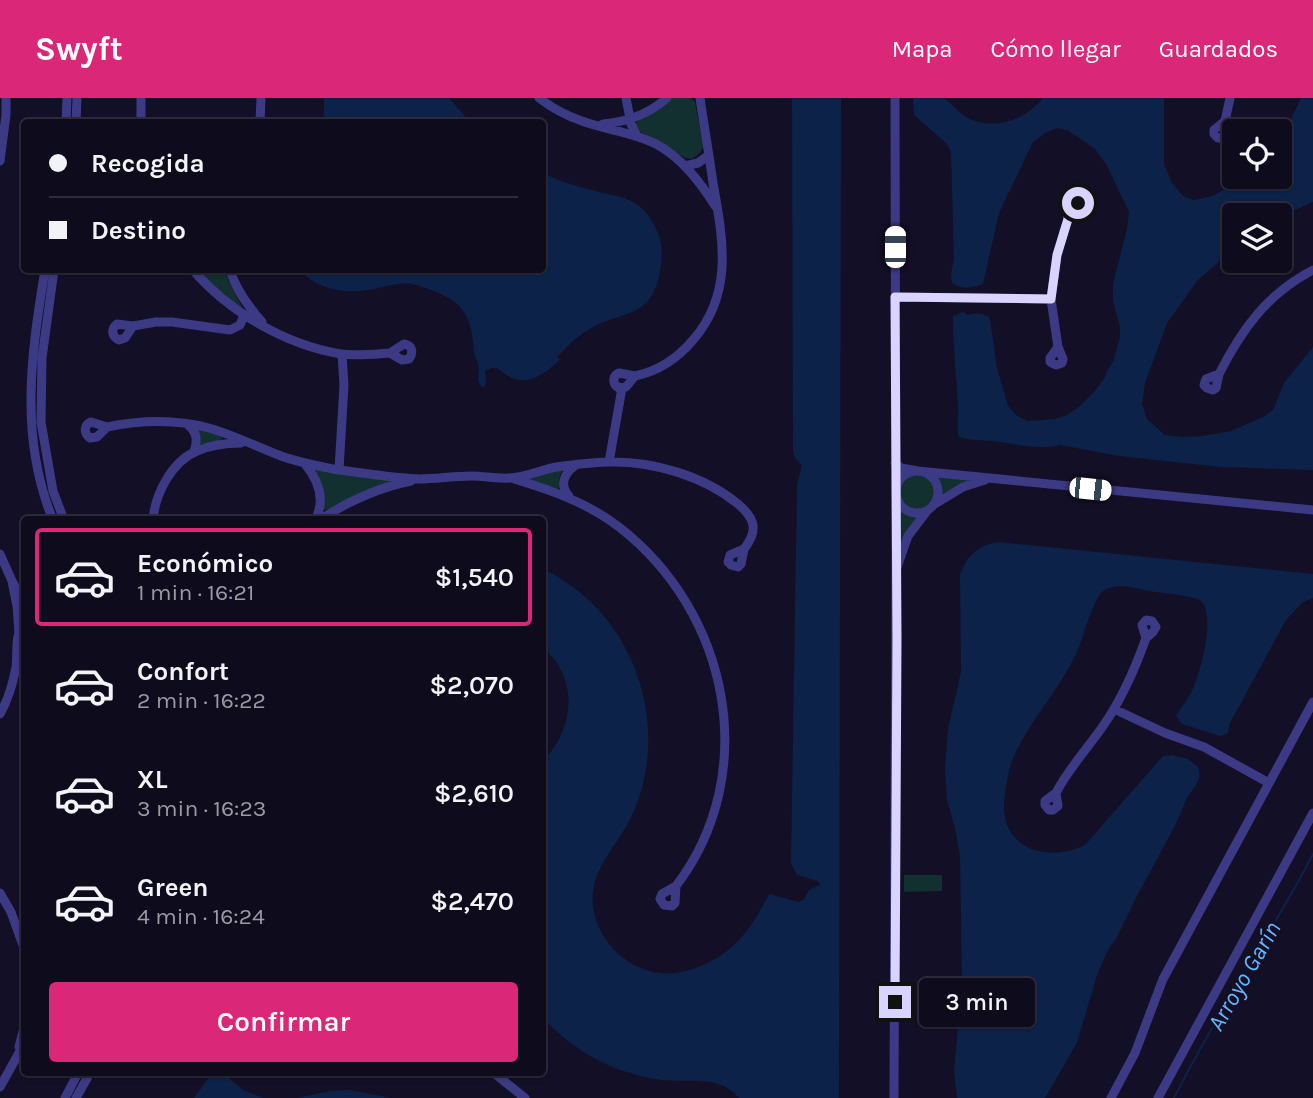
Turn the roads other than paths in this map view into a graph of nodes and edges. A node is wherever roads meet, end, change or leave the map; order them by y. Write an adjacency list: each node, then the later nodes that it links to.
1 (6, 98): 21 (street)
2 (67, 98): 12 (street)
3 (77, 98): 13 (street)
4 (141, 98): 14 (street)
5 (261, 98): 15 (street)
6 (539, 98): 18 (street)
7 (626, 98): 16 (street)
8 (667, 98): 16 (street)
9 (700, 98): 20 (street)
10 (895, 98): 30 (street)
11 (1230, 98): 17 (street)
12 (66, 119)
13 (76, 119)
14 (141, 119)
15 (260, 119)
16 (630, 119): 18 (street); 19 (street)
17 (1225, 119)
18 (594, 125): 19 (street)
19 (637, 136): 22 (street)
20 (709, 155): 22 (street); 23 (street)
21 (0, 161)
22 (685, 166): 23 (street)
23 (718, 212): 39 (street)
24 (1069, 215): 31 (street)
25 (1313, 270): 38 (street)
26 (45, 273): 59 (street)
27 (54, 273): 60 (street)
28 (196, 273): 32 (street)
29 (231, 273): 34 (street)
30 (895, 297): 31 (street); 47 (street)
31 (1051, 299): 35 (street)
32 (244, 316): 33 (street); 34 (street)
33 (133, 326)
34 (266, 326): 36 (street)
35 (1058, 347)
36 (342, 354): 37 (street); 49 (street)
37 (390, 354)
38 (1219, 374)
39 (635, 376): 40 (street); 40 (street)
40 (622, 388): 45 (street)
41 (185, 423): 42 (street); 43 (street); 44 (street)
42 (107, 427)
43 (246, 443): 44 (street); 46 (street)
44 (194, 452): 61 (street)
45 (609, 462): 48 (street); 64 (street)
46 (304, 464): 49 (street); 62 (street)
47 (895, 464): 50 (street); 54 (street)
48 (576, 465): 51 (street); 55 (street)
49 (339, 470): 52 (street)
50 (918, 471): 53 (street); 54 (street); 56 (street)
51 (512, 478): 52 (street); 55 (street)
52 (419, 479): 63 (street)
53 (1000, 479): 56 (street); 57 (street)
54 (896, 491): 58 (street); 66 (street)
55 (570, 498): 78 (street)
56 (935, 504): 58 (street)
57 (1313, 510)
58 (927, 511): 66 (street)
59 (52, 516)
60 (62, 516)
61 (154, 516)
62 (318, 516)
63 (325, 516)
64 (744, 549)
65 (0, 554): 67 (street)
66 (896, 570): 91 (street)
67 (12, 580): 68 (street); 70 (street)
68 (21, 597)
69 (21, 628): 70 (street)
70 (19, 634): 74 (street)
71 (1146, 638): 73 (street)
72 (1313, 702): 75 (street)
73 (1114, 709): 75 (street); 76 (street)
74 (0, 714)
75 (1269, 783): 92 (street)
76 (1056, 793)
77 (1313, 813): 93 (street)
78 (676, 886)
79 (0, 893): 80 (street)
80 (21, 940)
81 (21, 1038): 83 (street)
82 (21, 1049): 83 (street)
83 (15, 1058): 87 (street)
84 (76, 1076): 88 (street)
85 (88, 1076): 89 (street)
86 (498, 1076): 90 (street)
87 (0, 1087)
88 (65, 1098)
89 (76, 1098)
90 (525, 1098)
91 (894, 1098)
92 (1111, 1098)
93 (1158, 1098)

